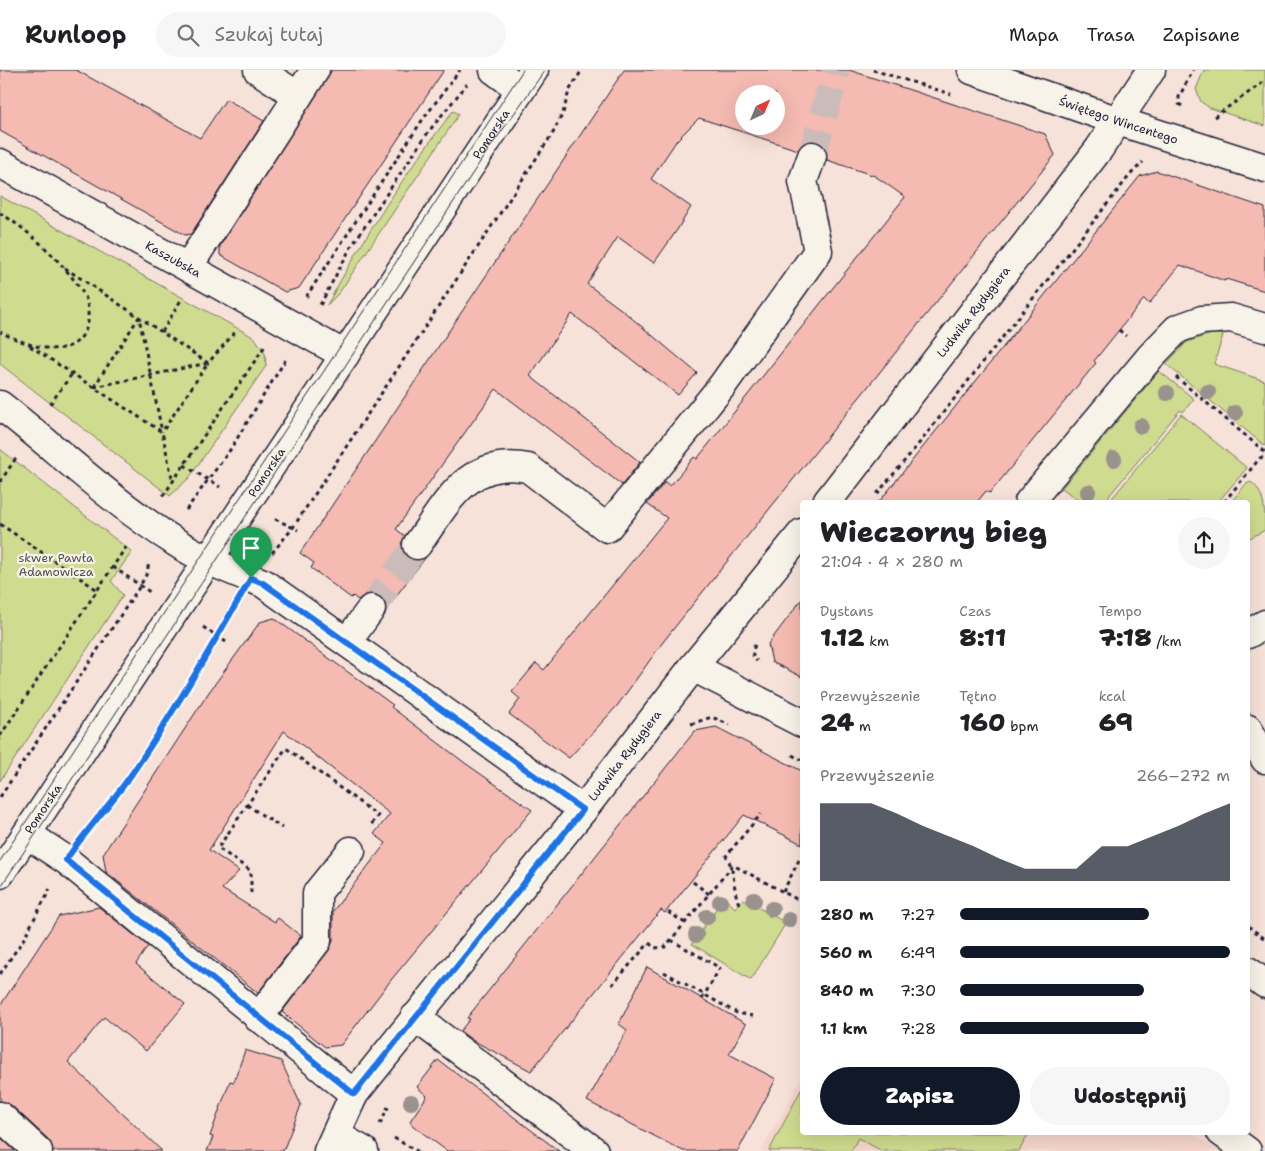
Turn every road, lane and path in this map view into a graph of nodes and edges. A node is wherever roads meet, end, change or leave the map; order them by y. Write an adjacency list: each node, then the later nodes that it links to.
1 (258, 70): 12 (street)
2 (314, 70): 12 (street)
3 (460, 70): 23 (path)
4 (494, 70): 9 (street)
5 (582, 70): 57 (path)
6 (972, 70): 15 (street, Świętego Wincentego)
7 (1151, 70): 15 (street, Ludwika Rydygiera)
8 (1193, 70): 13 (path)
9 (527, 80): 34 (street, Pomorska)
10 (1265, 81): 14 (path)
11 (468, 82): 24 (path)
12 (298, 96): 22 (street)
13 (1185, 108)
14 (1213, 117)
15 (1118, 121): 19 (street, Świętego Wincentego); 48 (street, Ludwika Rydygiera)
16 (812, 156): 55 (street)
17 (1148, 160): 47 (path)
18 (0, 163): 22 (street, Kaszubska)
19 (1265, 168)
20 (0, 213): 21 (path)
21 (60, 265): 25 (path); 32 (path)
22 (187, 280): 30 (path); 34 (street, Kaszubska)
23 (300, 302)
24 (317, 309)
25 (139, 317): 30 (path); 38 (path); 39 (path)
26 (242, 324): 36 (path)
27 (1265, 328): 35 (street)
28 (1118, 330): 35 (path)
29 (0, 332): 32 (path)
30 (162, 332): 36 (path)
31 (269, 339): 46 (path)
32 (26, 342): 37 (path)
33 (291, 351): 54 (path)
34 (345, 354): 56 (street, Pomorska)
35 (1151, 356): 44 (path); 49 (street)
36 (208, 363): 38 (path); 42 (path)
37 (72, 374): 39 (path); 41 (path)
38 (151, 375): 39 (path); 42 (path)
39 (94, 387): 42 (path)
40 (0, 405): 51 (street)
41 (45, 410)
42 (162, 432): 46 (path)
43 (20, 453): 45 (path)
44 (1265, 454): 50 (path)
45 (0, 482)
46 (173, 482): 51 (path)
47 (876, 495)
48 (829, 500)
49 (1031, 500)
50 (1226, 500)
51 (146, 521): 54 (street); 58 (path)
52 (0, 524): 58 (path)
53 (800, 535): 64 (street, Ludwika Rydygiera)
54 (167, 537): 56 (street); 74 (path)
55 (417, 545)
56 (208, 560): 57 (street); 79 (street, Pomorska)
57 (251, 578): 63 (street); 81 (path)
58 (99, 591): 70 (path)
59 (371, 609): 63 (street)
60 (1265, 624): 61 (street)
61 (1250, 633)
62 (759, 637): 65 (path)
63 (346, 642): 76 (street)
64 (693, 667): 66 (street); 76 (street, Ludwika Rydygiera)
65 (763, 667)
66 (800, 722)
67 (736, 728): 68 (path)
68 (686, 731)
69 (1250, 733): 73 (street)
70 (0, 736)
71 (786, 752): 72 (path)
72 (800, 759)
73 (1265, 759)
74 (0, 797)
75 (247, 805): 78 (path); 80 (path); 87 (path)
76 (583, 810): 104 (street, Ludwika Rydygiera)
77 (761, 814): 83 (path)
78 (282, 828)
79 (27, 834): 81 (street); 84 (street, Pomorska)
80 (351, 851): 105 (street)
81 (66, 860): 98 (path); 105 (street)
82 (799, 860): 86 (path)
83 (733, 865): 86 (path); 88 (path); 90 (path)
84 (0, 874)
85 (693, 882): 88 (path)
86 (783, 892): 89 (path)
87 (251, 893)
88 (709, 894): 92 (path)
89 (800, 901)
90 (739, 904)
91 (668, 912): 92 (path)
92 (685, 923): 95 (path)
93 (1250, 928): 94 (path)
94 (1265, 939)
95 (671, 940): 100 (path); 101 (path)
96 (664, 972): 101 (path)
97 (1250, 973): 99 (street)
98 (0, 974)
99 (1265, 984)
100 (612, 985)
101 (704, 995): 102 (path); 103 (path)
102 (702, 999)
103 (753, 1016)
104 (415, 1017): 106 (street, Ludwika Rydygiera); 113 (street)
105 (258, 1018): 106 (street)
106 (354, 1094): 111 (street, Ludwika Rydygiera)
107 (390, 1103): 110 (path)
108 (0, 1116): 112 (street)
109 (1225, 1135): 114 (street)
110 (371, 1140): 111 (street)
111 (332, 1143)
112 (38, 1151)
113 (594, 1151)
114 (1247, 1151)

